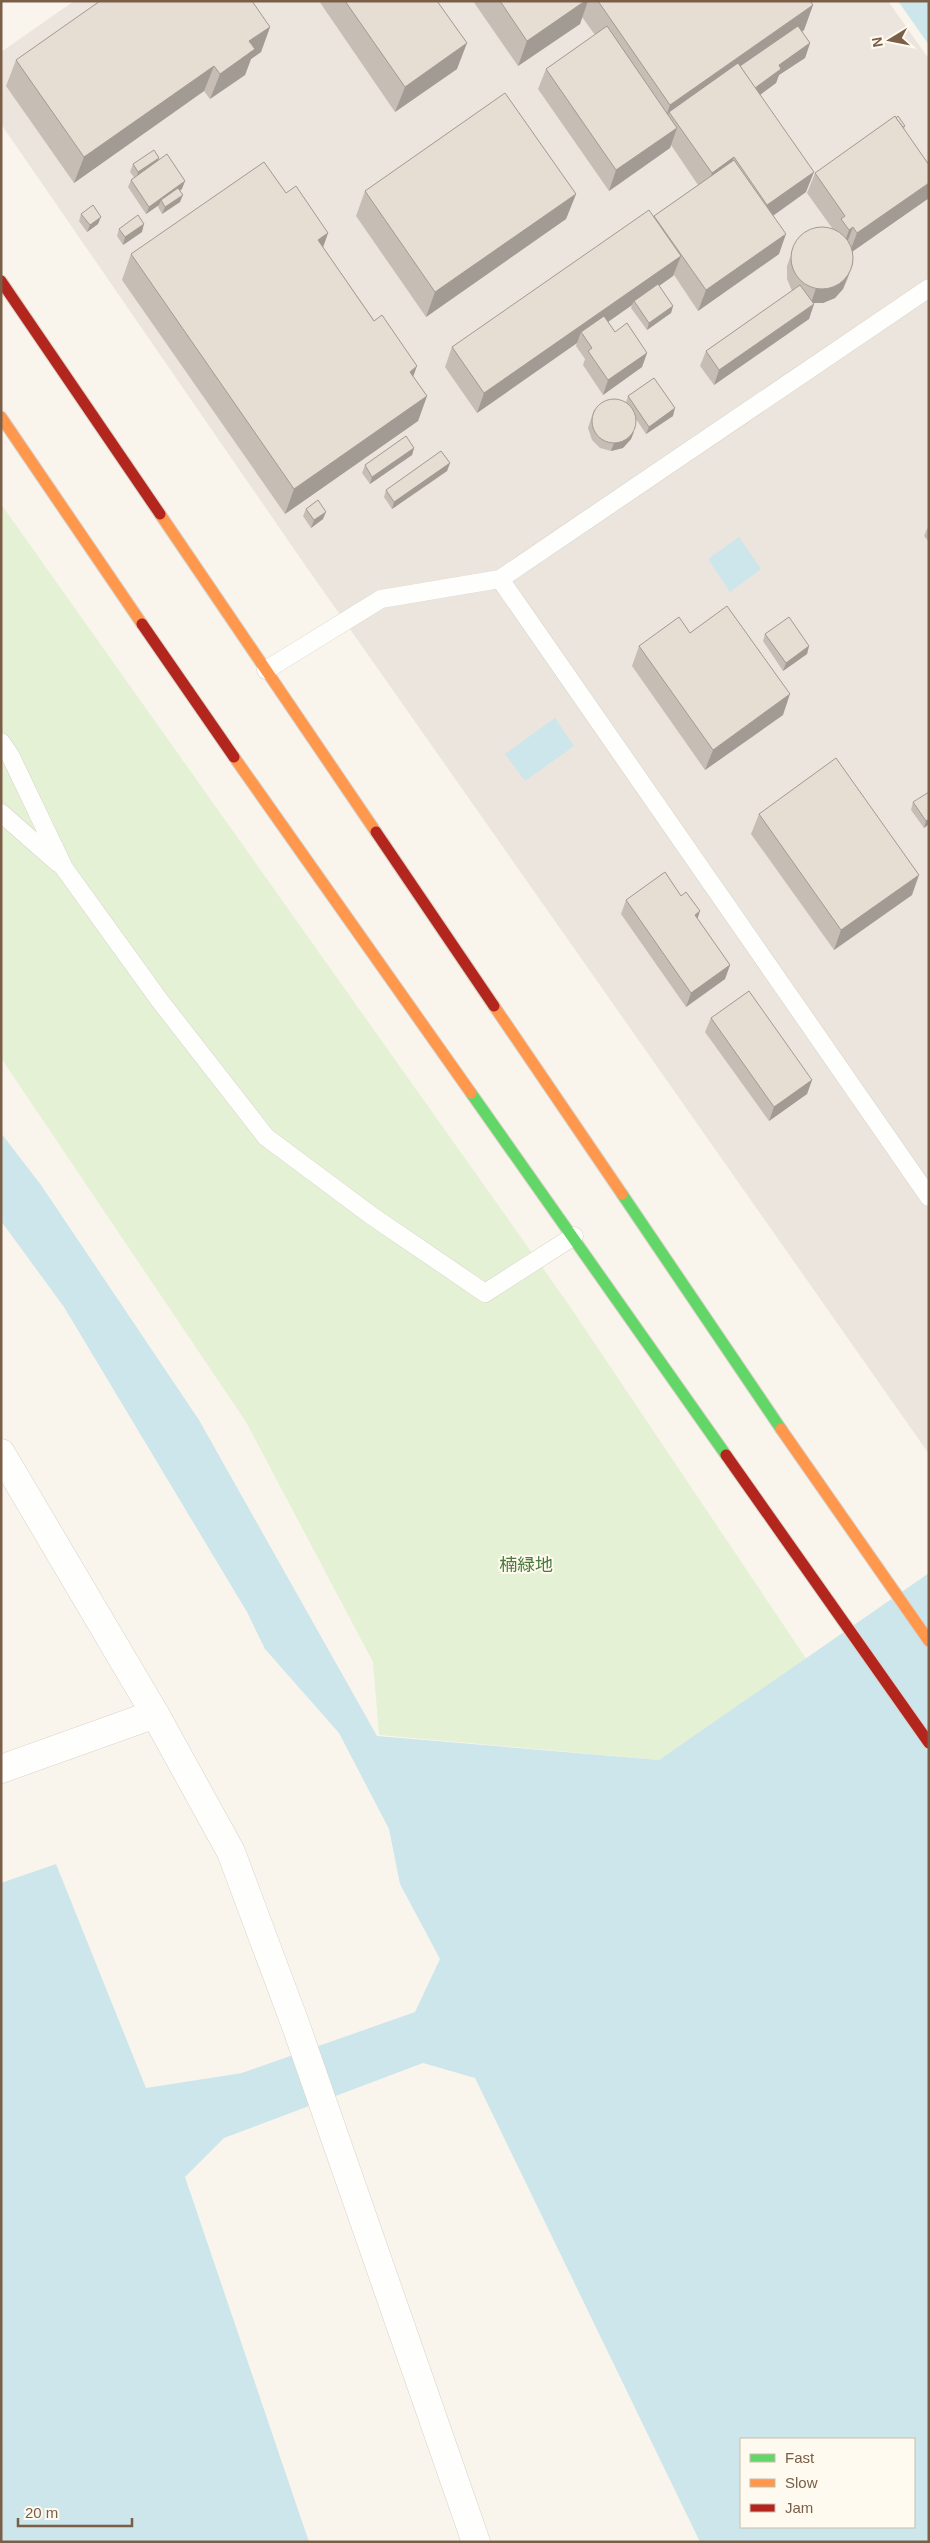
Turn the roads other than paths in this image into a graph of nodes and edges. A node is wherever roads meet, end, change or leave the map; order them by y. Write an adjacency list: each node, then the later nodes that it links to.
1 (1, 281): 5 (street)
2 (929, 288): 4 (lane)
3 (1, 417): 10 (street)
4 (500, 579): 5 (lane); 9 (lane)
5 (266, 670): 12 (street)
6 (1, 742): 8 (lane)
7 (1, 813): 8 (lane)
8 (64, 868): 10 (lane)
9 (929, 1197)
10 (574, 1236): 14 (street)
11 (1, 1454): 13 (street)
12 (929, 1641)
13 (155, 1714): 15 (street); 16 (street)
14 (929, 1742)
15 (1, 1768)
16 (476, 2542)

